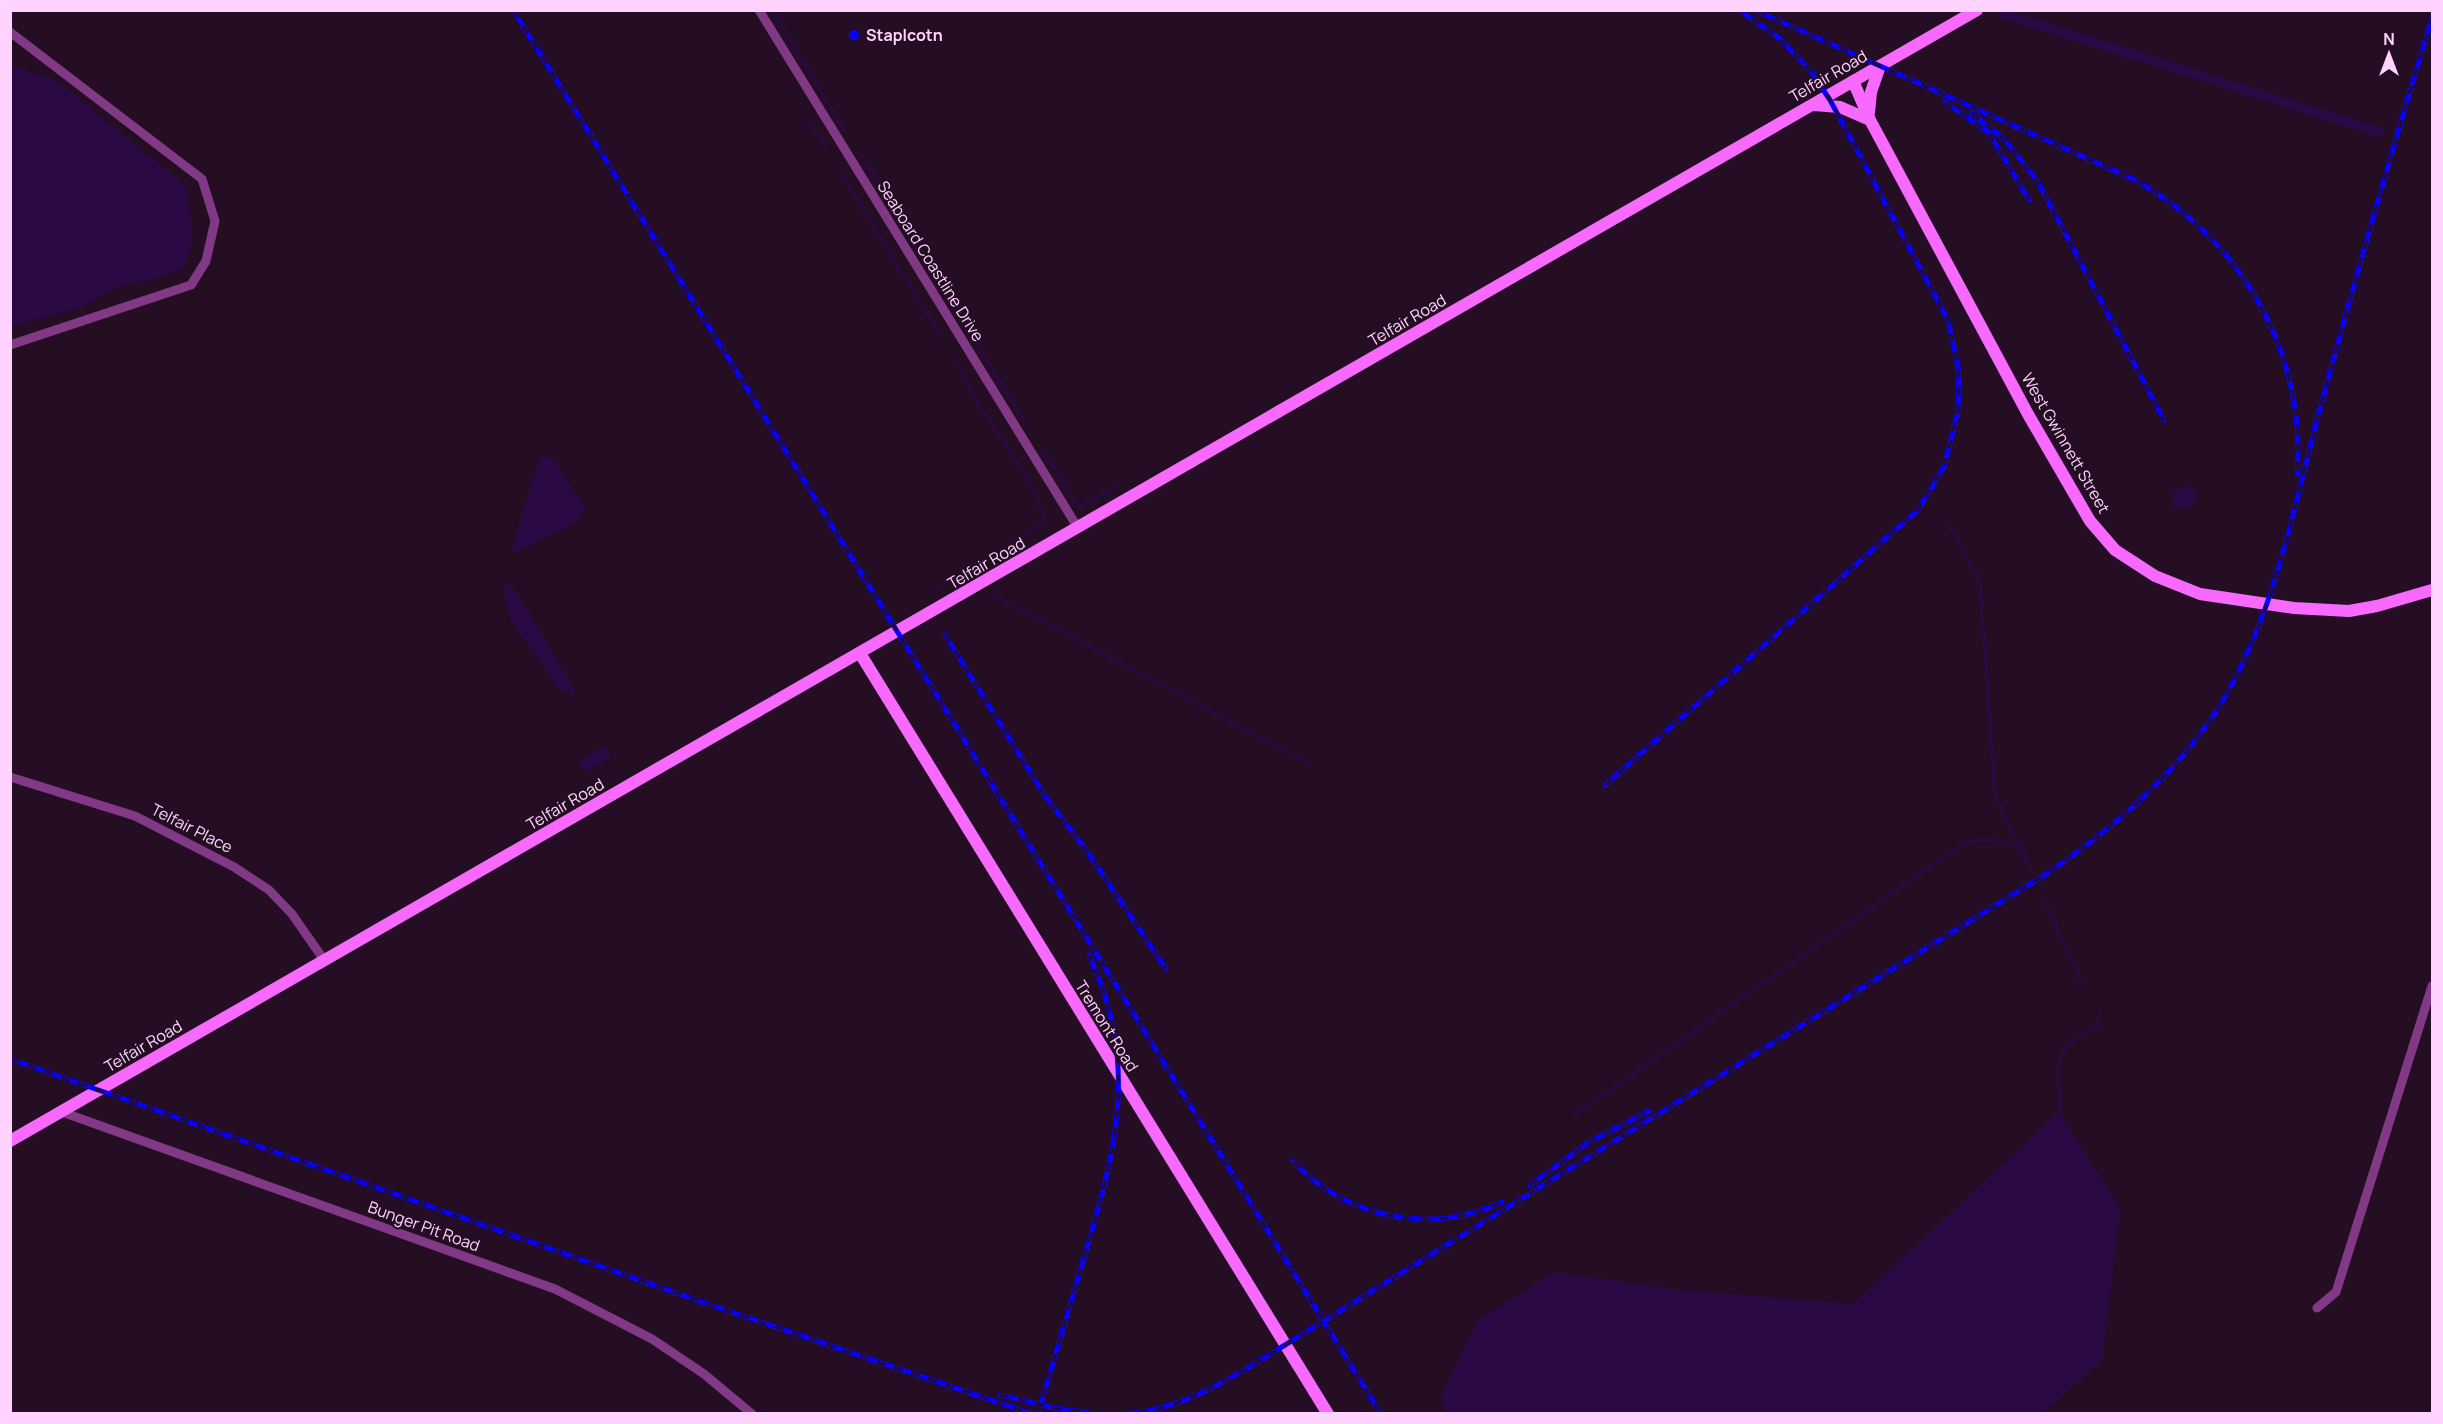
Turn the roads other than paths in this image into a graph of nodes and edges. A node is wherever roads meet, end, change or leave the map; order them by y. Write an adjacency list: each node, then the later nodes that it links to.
1 (759, 10): 9 (street, Seaboard Coastline Drive)
2 (1977, 10): 4 (street, Telfair Road)
3 (10, 32): 8 (street)
4 (1880, 66): 5 (street, Telfair Road); 7 (street)
5 (1849, 83): 6 (street, Telfair Road); 7 (street, West Gwinnett Street)
6 (1812, 105): 7 (street); 9 (street, Telfair Road)
7 (1870, 120): 10 (street, West Gwinnett Street)
8 (10, 345)
9 (1078, 528): 11 (street, Telfair Road)
10 (2433, 590)
11 (861, 655): 13 (street, Telfair Road); 19 (street, Tremont Road)
12 (10, 777): 13 (street, Telfair Place)
13 (324, 960): 15 (street, Telfair Road)
14 (2433, 986): 17 (street)
15 (62, 1112): 16 (street, Telfair Road); 18 (street, Bunger Pit Road)
16 (10, 1141)
17 (2317, 1308)
18 (752, 1413)
19 (1328, 1413)

